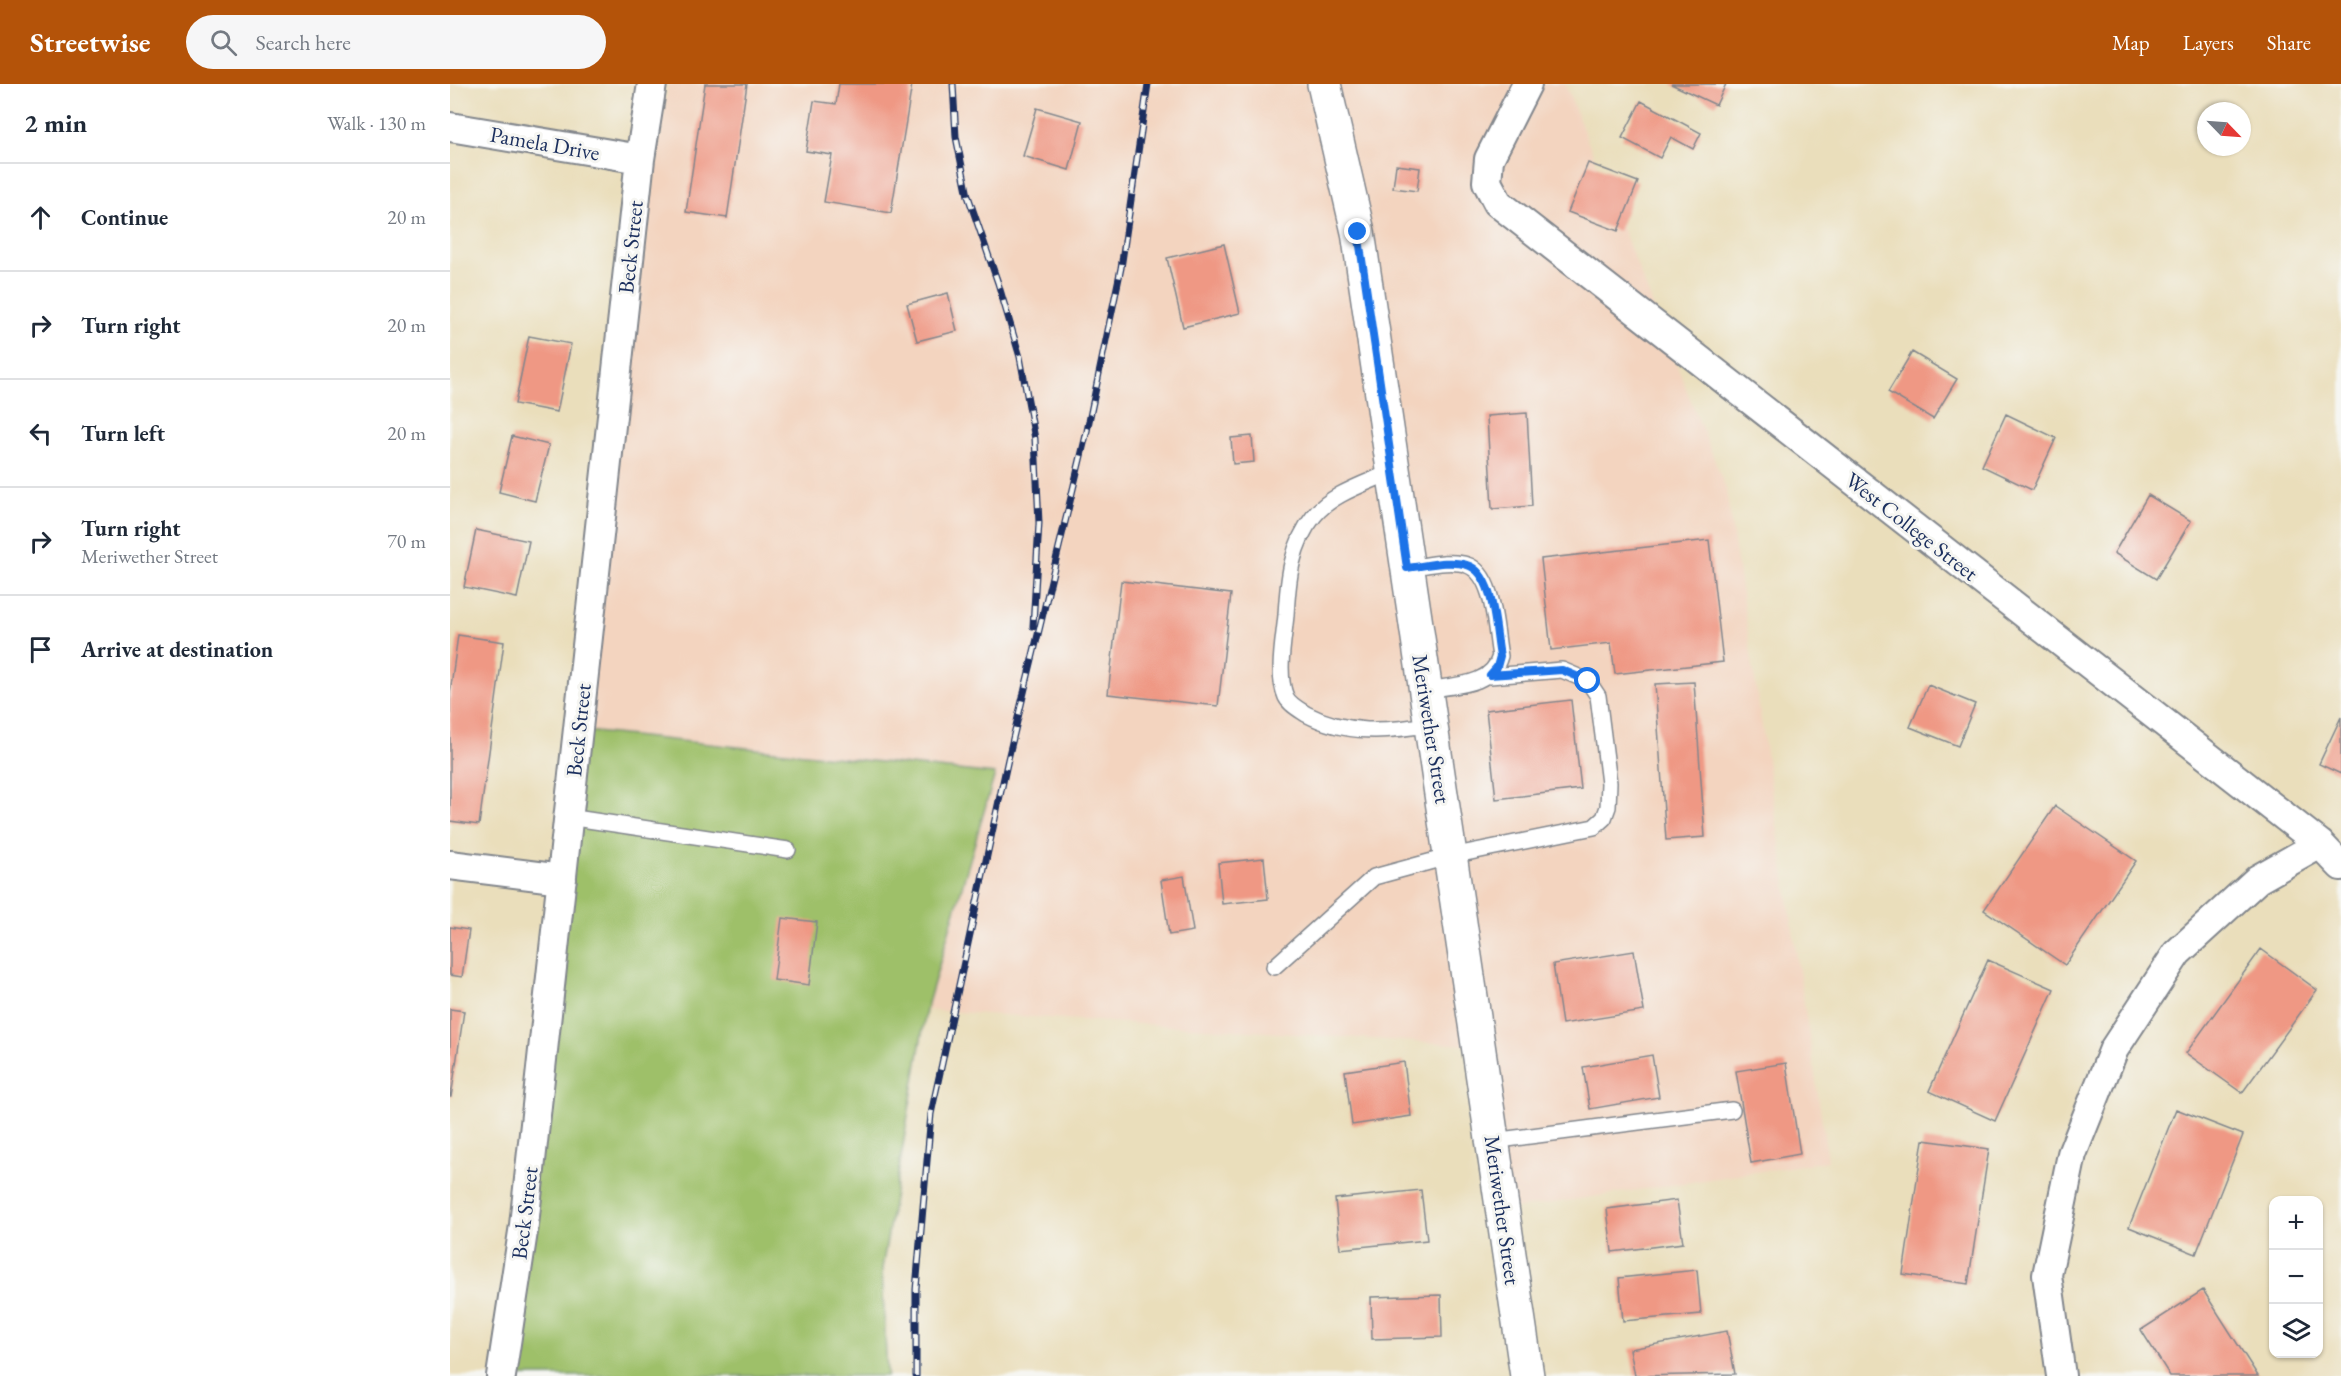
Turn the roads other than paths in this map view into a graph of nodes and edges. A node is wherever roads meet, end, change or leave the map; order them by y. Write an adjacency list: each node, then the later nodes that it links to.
1 (652, 84): 5 (street, Beck Street)
2 (1324, 84): 6 (street, Meriwether Street)
3 (1527, 84): 12 (street, West College Street)
4 (450, 127): 5 (street, Pamela Drive)
5 (640, 159): 11 (street, Beck Street)
6 (1393, 471): 7 (street, Meriwether Street); 10 (lane)
7 (1407, 568): 8 (lane); 9 (street, Meriwether Street)
8 (1490, 675): 9 (lane); 14 (lane)
9 (1426, 690): 10 (street, Meriwether Street)
10 (1431, 724): 14 (street, Meriwether Street)
11 (568, 817): 13 (lane); 17 (street, Beck Street)
12 (2320, 844): 16 (street, West College Street); 23 (street)
13 (788, 850)
14 (1451, 856): 18 (lane); 20 (street, Meriwether Street)
15 (450, 866): 17 (street)
16 (2341, 866)
17 (561, 879): 21 (street, Beck Street)
18 (1274, 967)
19 (1732, 1110): 20 (lane)
20 (1492, 1141): 22 (street, Meriwether Street)
21 (501, 1376)
22 (1527, 1376)
23 (2061, 1376)

